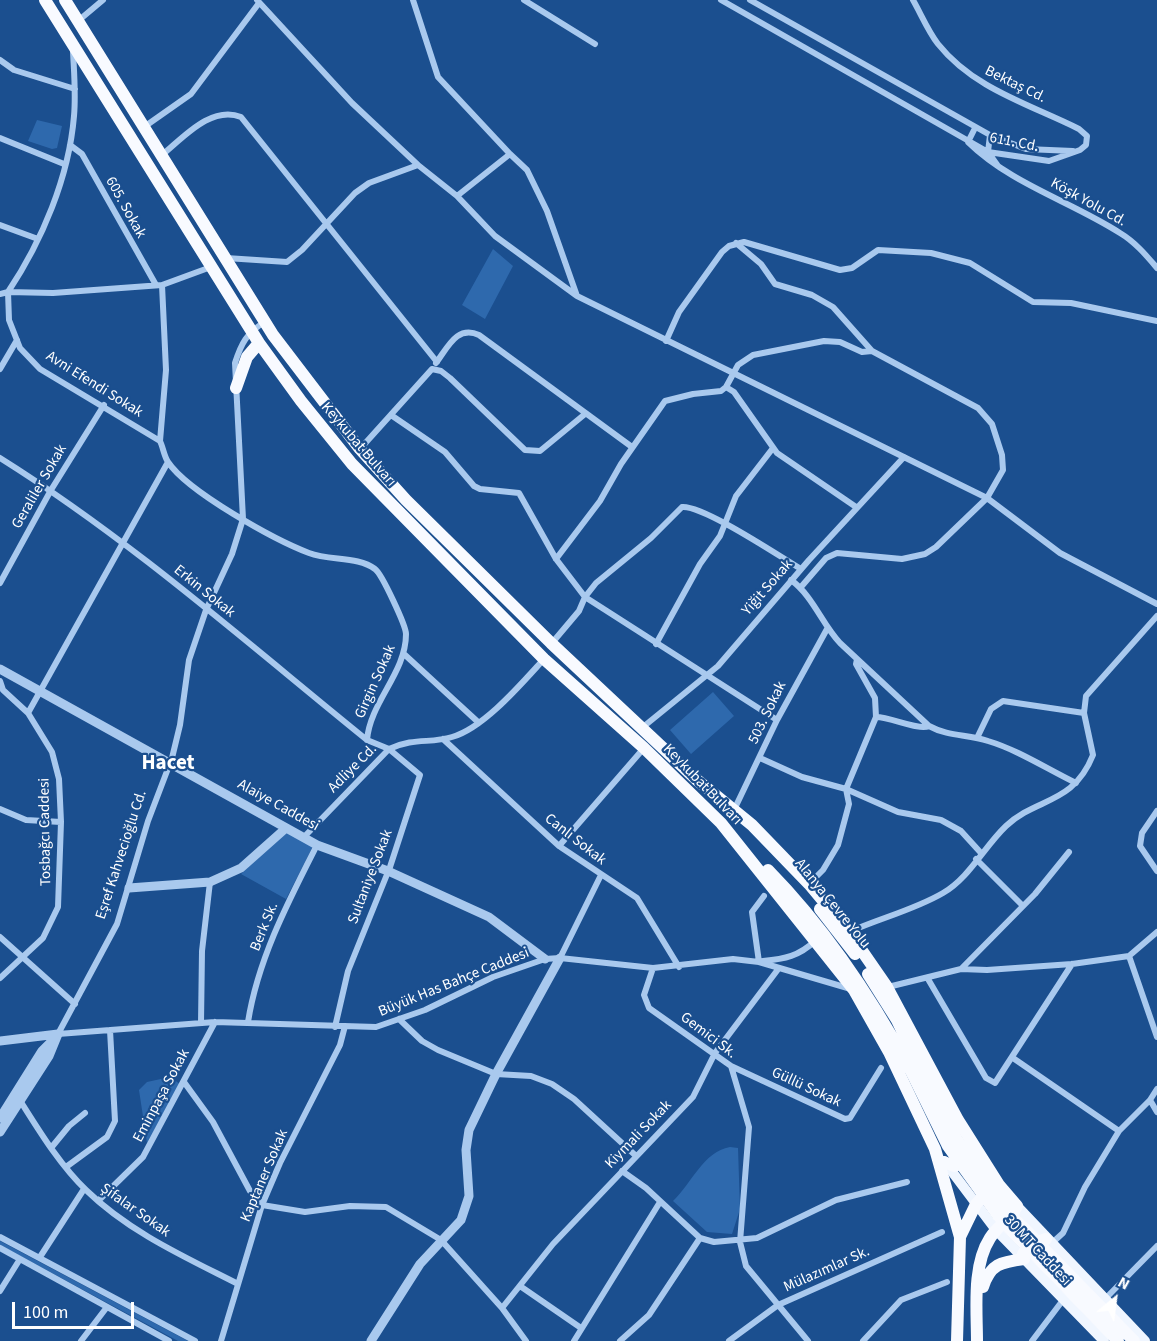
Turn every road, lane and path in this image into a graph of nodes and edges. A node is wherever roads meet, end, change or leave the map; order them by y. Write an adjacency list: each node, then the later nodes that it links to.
1 (45, 0): 12 (highway)
2 (65, 0): 10 (highway)
3 (103, 0): 10 (street)
4 (413, 0): 23 (street)
5 (524, 0): 11 (street)
6 (722, 0): 19 (street, 611. Cd.)
7 (750, 0): 16 (street, 611. Cd.)
8 (912, 0): 21 (street, Bektaş Cd.)
9 (258, 1): 15 (street); 26 (street)
10 (77, 21): 15 (highway)
11 (595, 44)
12 (73, 45): 14 (street); 34 (highway)
13 (0, 60): 14 (street)
14 (75, 89): 20 (street)
15 (144, 128): 24 (highway)
16 (975, 128): 17 (street, 611. Cd.); 19 (street)
17 (990, 135): 21 (street, 611. Cd.); 22 (street)
18 (0, 138): 25 (street)
19 (968, 142): 22 (street, 611. Cd.); 27 (street, Köşk Yolu Cd.)
20 (70, 145): 25 (street); 36 (street, 605. Sokak)
21 (1080, 150): 22 (street, 611. Cd.)
22 (988, 152): 27 (street)
23 (510, 154): 28 (street); 39 (street)
24 (161, 155): 29 (street); 33 (highway)
25 (64, 164): 31 (street)
26 (418, 165): 28 (street); 29 (street)
27 (1000, 169): 35 (street, Köşk Yolu Cd.)
28 (457, 196): 39 (street)
29 (327, 223): 33 (street); 48 (street)
30 (0, 225): 31 (street)
31 (38, 239): 37 (street)
32 (736, 243): 40 (street); 45 (street); 47 (street)
33 (225, 258): 41 (highway)
34 (211, 267): 36 (street); 42 (highway)
35 (1157, 268)
36 (159, 285): 37 (street); 57 (street)
37 (8, 292): 38 (street); 44 (street, Avni Efendi Sokak)
38 (0, 294)
39 (577, 296): 45 (street)
40 (1157, 321)
41 (265, 322): 42 (street); 43 (highway, Keykubat Bulvarı)
42 (251, 330): 46 (highway, Keykubat Bulvarı); 53 (street, Eşref Kahvecioğlu Cd.)
43 (273, 335): 46 (street); 60 (highway, Keykubat Bulvarı)
44 (17, 340): 49 (street); 54 (street, Avni Efendi Sokak)
45 (666, 341): 51 (street)
46 (259, 343): 53 (highway); 83 (highway, Keykubat Bulvarı)
47 (872, 351): 51 (street); 65 (street)
48 (437, 362): 50 (street); 55 (street)
49 (0, 369)
50 (432, 369): 55 (street); 56 (street)
51 (733, 372): 52 (street); 61 (street)
52 (726, 387): 58 (street); 59 (street)
53 (236, 388): 67 (street, Eşref Kahvecioğlu Cd.)
54 (104, 405): 57 (street, Avni Efendi Sokak); 64 (street, Geraliler Sokak)
55 (585, 414): 58 (street)
56 (391, 415): 60 (street); 70 (street)
57 (160, 441): 63 (street)
58 (632, 447): 70 (street)
59 (773, 448): 66 (street); 68 (street)
60 (360, 449): 80 (highway, Keykubat Bulvarı)
61 (904, 457): 65 (street); 66 (street, Yiğit Sokak)
62 (0, 458): 64 (street, Erkin Sokak)
63 (168, 462): 67 (street); 69 (street)
64 (51, 490): 69 (street, Erkin Sokak); 72 (street, Geraliler Sokak)
65 (987, 498): 74 (street); 76 (street)
66 (856, 507): 71 (street, Yiğit Sokak)
67 (243, 519): 77 (street, Eşref Kahvecioğlu Cd.); 82 (street, Girgin Sokak)
68 (725, 525): 71 (street); 75 (street); 81 (street)
69 (124, 543): 77 (street, Erkin Sokak); 88 (street)
70 (556, 559): 75 (street)
71 (801, 569): 73 (street, Yiğit Sokak)
72 (1, 580)
73 (791, 580): 74 (street); 86 (street, Yiğit Sokak)
74 (801, 587): 79 (street)
75 (585, 597): 80 (street); 81 (street)
76 (1157, 604)
77 (206, 610): 98 (street, Erkin Sokak); 102 (street, Eşref Kahvecioğlu Cd.)
78 (1157, 616): 90 (street)
79 (827, 628): 84 (street); 92 (street, 503. Sokak)
80 (551, 643): 95 (highway, Keykubat Bulvarı)
81 (656, 644): 86 (street)
82 (404, 654): 93 (street); 98 (street, Girgin Sokak)
83 (544, 659): 93 (street, Adliye Cd.); 99 (highway, Keykubat Bulvarı)
84 (857, 659): 91 (street); 94 (street)
85 (0, 669): 88 (street, Alaiye Caddesi)
86 (706, 676): 92 (street); 95 (street, Yiğit Sokak)
87 (0, 681): 89 (street, Tosbağcı Caddesi)
88 (39, 693): 89 (street); 102 (street, Alaiye Caddesi)
89 (28, 713): 109 (street, Tosbağcı Caddesi)
90 (1084, 713): 96 (street); 104 (street)
91 (876, 717): 94 (street); 105 (street)
92 (777, 720): 101 (street, 503. Sokak)
93 (478, 722): 97 (street, Adliye Cd.)
94 (929, 726): 96 (street)
95 (643, 727): 103 (highway, Keykubat Bulvarı)
96 (977, 738): 104 (street)
97 (443, 739): 100 (street, Adliye Cd.); 114 (street, Canlı Sokak)
98 (367, 740): 100 (street, Erkin Sokak)
99 (644, 748): 110 (highway, Keykubat Bulvarı); 114 (street)
100 (389, 749): 112 (street, Adliye Cd.); 118 (street, Sultaniye Sokak)
101 (760, 758): 105 (street); 107 (street, 503. Sokak)
102 (169, 764): 111 (street, Alaiye Caddesi); 122 (street, Eşref Kahvecioğlu Cd.)
103 (697, 780): 107 (highway); 159 (highway, Alanya Çevre Yolu)
104 (1076, 783): 116 (street)
105 (846, 789): 116 (street); 121 (street)
106 (0, 809): 109 (street)
107 (734, 810): 121 (highway)
108 (1157, 811): 117 (street)
109 (61, 822): 129 (street, Tosbağcı Caddesi)
110 (721, 823): 128 (highway, Keykubat Bulvarı); 159 (highway, Alanya Çevre Yolu)
111 (286, 828): 112 (street, Alaiye Caddesi); 120 (street)
112 (304, 837): 113 (street, Alaiye Caddesi)
113 (316, 845): 118 (street, Alaiye Caddesi); 146 (street, Berk Sk.)
114 (559, 846): 119 (street, Canlı Sokak)
115 (1069, 852): 124 (street)
116 (979, 856): 124 (street); 125 (street)
117 (1157, 870)
118 (388, 871): 132 (street, Alaiye Caddesi); 149 (street, Sultaniye Sokak)
119 (601, 875): 131 (street); 135 (street, Canlı Sokak)
120 (210, 882): 122 (street); 147 (street)
121 (809, 884): 125 (highway)
122 (129, 888): 143 (street, Eşref Kahvecioğlu Cd.)
123 (764, 896): 133 (street)
124 (1023, 906): 138 (street)
125 (849, 932): 141 (highway)
126 (1157, 932): 130 (street)
127 (0, 937): 129 (street)
128 (816, 940): 133 (street); 142 (highway, Keykubat Bulvarı)
129 (22, 956): 139 (street, Tosbağcı Caddesi); 143 (street)
130 (1129, 956): 134 (street); 153 (street)
131 (560, 958): 132 (street, Büyük Has Bahçe Caddesi); 136 (street, Büyük Has Bahçe Caddesi); 161 (street)
132 (545, 959): 144 (street, Büyük Has Bahçe Caddesi)
133 (759, 962): 135 (street, Büyük Has Bahçe Caddesi); 137 (street, Büyük Has Bahçe Caddesi)
134 (1072, 964): 138 (street); 157 (street)
135 (679, 967): 136 (street, Büyük Has Bahçe Caddesi)
136 (653, 968): 156 (street, Gemici Sk.)
137 (779, 968): 142 (street, Büyük Has Bahçe Caddesi); 156 (street, Kiymali Sokak)
138 (961, 969): 140 (street)
139 (0, 978)
140 (928, 979): 141 (street); 157 (street)
141 (887, 987): 172 (highway)
142 (854, 990): 173 (highway, Keykubat Bulvarı)
143 (75, 1004): 151 (street, Eşref Kahvecioğlu Cd.)
144 (399, 1019): 148 (street, Büyük Has Bahçe Caddesi); 161 (street)
145 (215, 1022): 146 (street, Büyük Has Bahçe Caddesi); 147 (street, Büyük Has Bahçe Caddesi); 162 (street, Eminpaşa Sokak)
146 (248, 1022): 149 (street, Büyük Has Bahçe Caddesi)
147 (201, 1023): 150 (street, Büyük Has Bahçe Caddesi)
148 (345, 1026): 149 (street, Büyük Has Bahçe Caddesi); 184 (street, Kaptaner Sokak)
149 (335, 1027)
150 (110, 1030): 151 (street, Büyük Has Bahçe Caddesi); 176 (street)
151 (58, 1034): 152 (street); 155 (street, Eşref Kahvecioğlu Cd.); 165 (street, Eşref Kahvecioğlu Cd.)
152 (34, 1037): 154 (street); 155 (street)
153 (1157, 1037)
154 (0, 1041)
155 (42, 1051): 168 (street, Eşref Kahvecioğlu Cd.)
156 (715, 1053): 158 (street, Gemici Sk.); 174 (street, Kiymali Sokak)
157 (1013, 1058): 169 (street)
158 (731, 1066): 160 (street, Güllü Sokak); 193 (street, Gemici Sk.)
159 (915, 1067): 225 (highway, bridge); 226 (highway, bridge)
160 (882, 1068)
161 (496, 1074): 174 (street); 191 (street)
162 (184, 1082): 181 (street, Eminpaşa Sokak); 184 (street)
163 (1157, 1089): 164 (street)
164 (1150, 1100): 166 (street); 169 (street)
165 (21, 1102): 170 (street, Eşref Kahvecioğlu Cd.); 171 (street, Şifalar Sokak)
166 (1157, 1112)
167 (85, 1113): 171 (street)
168 (0, 1118)
169 (1119, 1131): 192 (street)
170 (0, 1132)
171 (51, 1148): 176 (street, Şifalar Sokak)
172 (976, 1148): 175 (highway); 179 (highway)
173 (935, 1149): 175 (main road, 30 MT Caddesi); 189 (highway, Keykubat Bulvarı)
174 (635, 1155): 177 (street, Kiymali Sokak)
175 (945, 1162): 183 (main road, 30 MT Caddesi)
176 (66, 1167): 180 (street, Şifalar Sokak)
177 (622, 1171): 182 (street); 201 (street, Kiymali Sokak)
178 (907, 1182): 193 (street)
179 (999, 1185): 183 (highway); 185 (highway)
180 (84, 1190): 181 (street, Şifalar Sokak); 196 (street)
181 (98, 1201): 200 (street, Şifalar Sokak)
182 (660, 1202): 190 (street); 209 (street)
183 (976, 1204): 186 (main road, 30 MT Caddesi); 189 (highway)
184 (262, 1205): 191 (street); 200 (street, Kaptaner Sokak)
185 (1017, 1206): 186 (highway); 192 (main road, 30 MT Caddesi)
186 (996, 1230): 198 (main road, 30 MT Caddesi); 206 (highway)
187 (942, 1232): 205 (street, Mülazımlar Sk.)
188 (0, 1237): 196 (street)
189 (960, 1237): 221 (highway, Keykubat Bulvarı)
190 (700, 1238): 193 (street); 217 (street)
191 (441, 1240): 208 (street); 214 (street)
192 (1049, 1241): 198 (highway); 203 (main road, 30 MT Caddesi)
193 (740, 1242): 205 (street)
194 (1157, 1246): 203 (street)
195 (0, 1248): 197 (street)
196 (40, 1257): 212 (street)
197 (21, 1259): 202 (street); 207 (street)
198 (1024, 1259): 204 (main road, 30 MT Caddesi); 206 (highway)
199 (947, 1282): 220 (street)
200 (238, 1284): 213 (street, Kaptaner Sokak)
201 (520, 1286): 208 (street, Kiymali Sokak); 209 (street)
202 (0, 1291)
203 (1105, 1299): 227 (main road, 30 MT Caddesi)
204 (1063, 1300): 223 (street); 224 (main road, 30 MT Caddesi)
205 (778, 1305): 218 (street, Mülazımlar Sk.); 219 (street)
206 (977, 1305): 222 (highway)
207 (107, 1307): 210 (street); 211 (street)
208 (502, 1308): 215 (street)
209 (581, 1328): 216 (street)
210 (81, 1341)
211 (169, 1341)
212 (195, 1341)
213 (221, 1341)
214 (371, 1341)
215 (526, 1341)
216 (574, 1341)
217 (620, 1341)
218 (729, 1341)
219 (808, 1341)
220 (863, 1341)
221 (957, 1341)
222 (977, 1341)
223 (1032, 1341)
224 (1104, 1341)
225 (1118, 1341)
226 (1134, 1341)
227 (1145, 1341)

